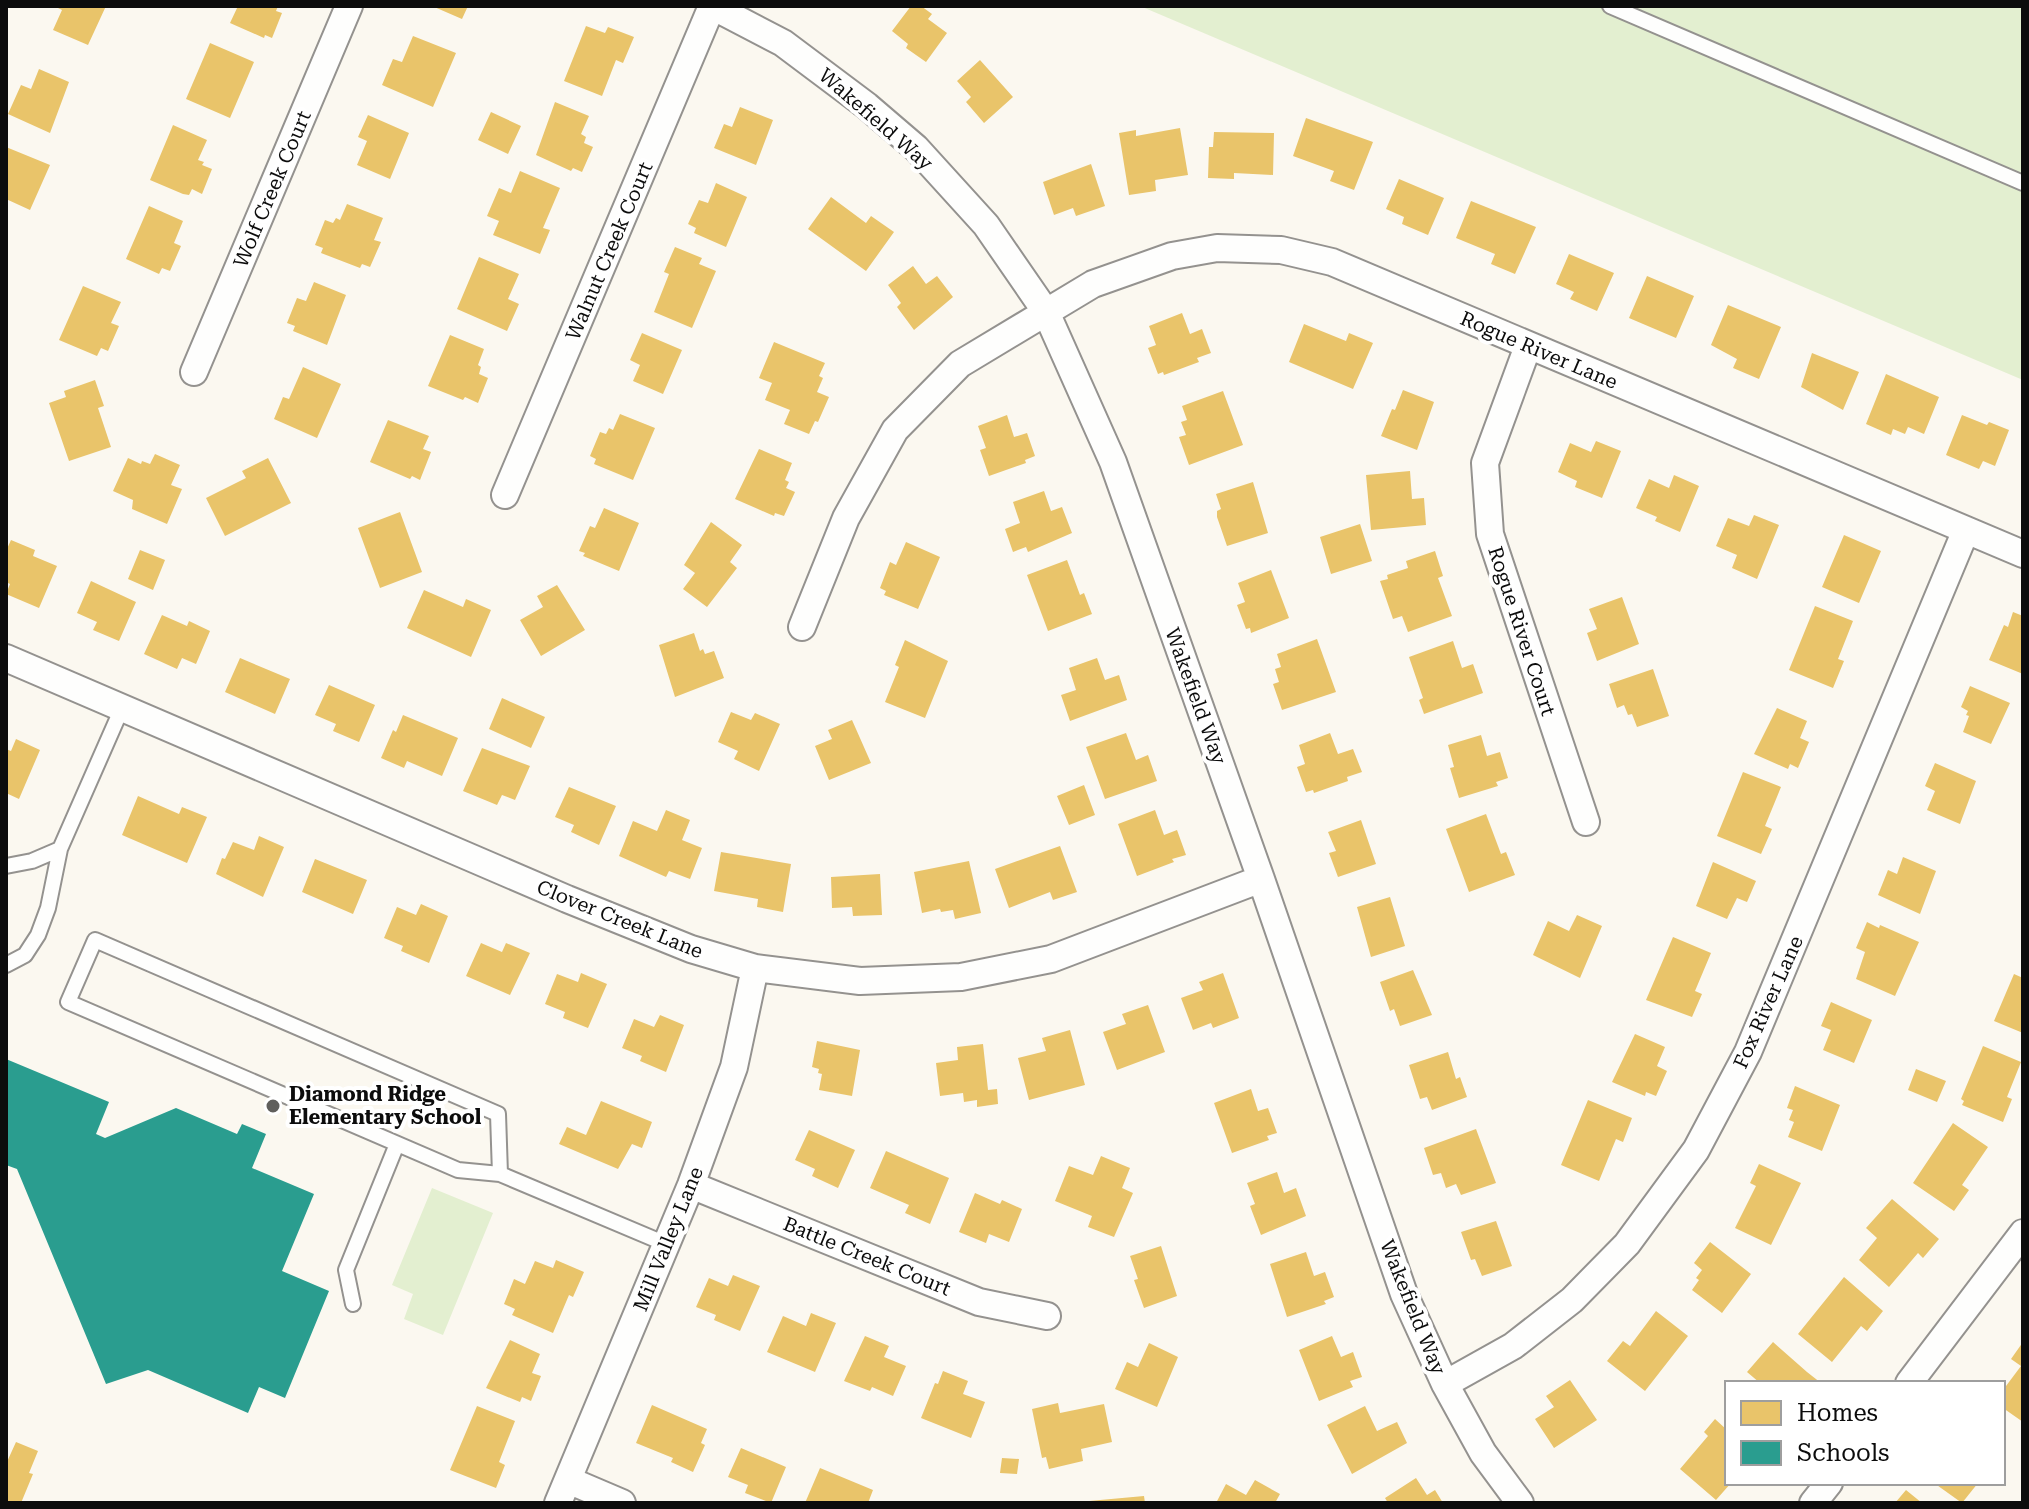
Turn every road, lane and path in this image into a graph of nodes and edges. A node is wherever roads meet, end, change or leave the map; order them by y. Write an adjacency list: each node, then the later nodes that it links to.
1 (349, 6): 7 (street, Wolf Creek Court)
2 (712, 6): 5 (street, Wakefield Way); 8 (street, Walnut Creek Court)
3 (1610, 6): 4 (lane)
4 (2023, 183)
5 (1046, 312): 6 (street, Rogue River Lane); 11 (street, Rogue River Lane); 17 (street, Wakefield Way)
6 (1528, 346): 9 (street, Rogue River Lane); 14 (street, Rogue River Court)
7 (194, 372)
8 (505, 495)
9 (1966, 530): 10 (street, Rogue River Lane); 28 (street, Fox River Lane)
10 (2023, 554)
11 (802, 627)
12 (6, 658): 13 (street, Clover Creek Lane)
13 (122, 708): 15 (lane); 19 (street, Clover Creek Lane)
14 (1586, 822)
15 (60, 849): 16 (lane); 18 (lane)
16 (6, 866)
17 (1261, 879): 19 (street, Clover Creek Lane); 28 (street, Wakefield Way)
18 (6, 965)
19 (755, 968): 22 (street, Mill Valley Lane)
20 (397, 1144): 21 (lane); 21 (lane); 25 (lane)
21 (500, 1174): 24 (lane)
22 (691, 1185): 24 (street, Mill Valley Lane); 26 (street, Battle Creek Court)
23 (2023, 1233): 27 (street)
24 (666, 1244): 30 (street, Mill Valley Lane)
25 (353, 1304)
26 (1047, 1316)
27 (1911, 1381)
28 (1445, 1384): 32 (street, Wakefield Way)
29 (1827, 1485): 33 (street)
30 (563, 1492): 31 (street)
31 (622, 1503)
32 (1520, 1503)
33 (1813, 1503)

